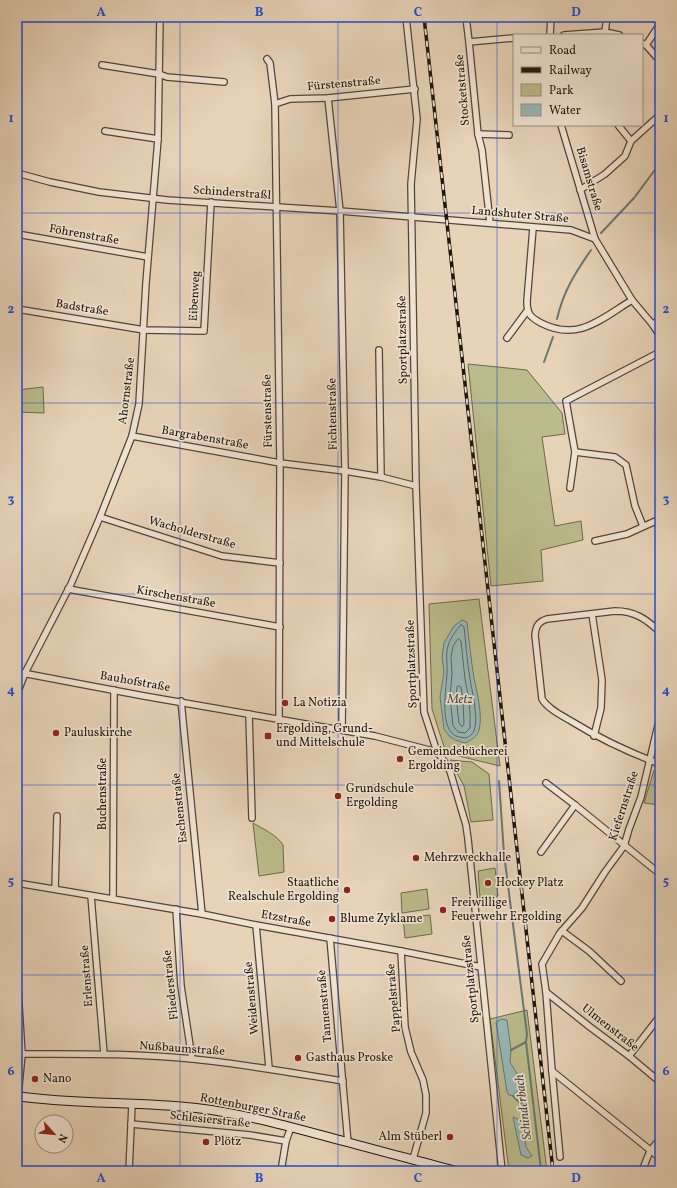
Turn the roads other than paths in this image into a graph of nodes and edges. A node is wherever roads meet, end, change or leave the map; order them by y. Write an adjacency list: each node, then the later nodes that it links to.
1 (160, 17): 17 (street, Ahornstraße)
2 (406, 17): 19 (street)
3 (466, 17): 12 (street)
4 (551, 17): 8 (street)
5 (607, 17): 7 (street)
6 (660, 24): 13 (street)
7 (605, 32): 9 (street); 10 (street)
8 (550, 34)
9 (578, 34)
10 (614, 34)
11 (513, 38): 12 (street, Stocketstraße)
12 (469, 42): 26 (street, Stocketstraße)
13 (644, 44): 15 (street)
14 (266, 59): 21 (street, Fürstenstraße)
15 (660, 61)
16 (102, 65): 17 (street)
17 (159, 74): 18 (street); 28 (street, Ahornstraße)
18 (224, 82)
19 (415, 89): 20 (street, Fürstenstraße); 36 (street)
20 (328, 98): 21 (street, Fürstenstraße); 35 (street, Fichtenstraße)
21 (275, 104): 34 (street, Fürstenstraße)
22 (660, 115): 29 (street)
23 (561, 126): 31 (street, Bisamstraße)
24 (619, 126): 29 (street)
25 (105, 131): 28 (street)
26 (478, 134): 27 (street, Stocketstraße); 38 (street, Stocketstraße)
27 (509, 135)
28 (158, 139): 32 (street, Ahornstraße)
29 (631, 141): 31 (street)
30 (17, 173): 32 (street, Schinderstraßl)
31 (580, 190): 41 (street, Bisamstraße)
32 (153, 198): 33 (street, Schinderstraßl); 42 (street, Ahornstraße)
33 (211, 202): 34 (street, Schinderstraßl); 48 (street, Eibenweg)
34 (276, 208): 35 (street, Schinderstraßl); 55 (street, Fürstenstraße)
35 (340, 211): 36 (street, Schinderstraßl); 56 (street, Fichtenstraße)
36 (412, 217): 37 (street, Schinderstraßl); 58 (street, Sportplatzstraße)
37 (447, 219): 38 (street, Landshuter Straße)
38 (490, 223): 39 (street, Landshuter Straße)
39 (533, 228): 41 (street, Landshuter Straße); 45 (street)
40 (17, 234): 42 (street, Föhrenstraße)
41 (595, 239): 43 (street)
42 (148, 257): 48 (street, Ahornstraße)
43 (632, 300): 45 (street); 47 (street)
44 (17, 309): 48 (street, Badstraße)
45 (527, 311): 50 (street)
46 (660, 318): 47 (street)
47 (653, 325): 49 (street)
48 (144, 330): 53 (street, Ahornstraße)
49 (660, 336)
50 (507, 338)
51 (379, 350): 57 (street)
52 (660, 352): 54 (street)
53 (132, 436): 55 (street, Bargrabenstraße); 60 (street, Ahornstraße)
54 (575, 452): 59 (street); 62 (street)
55 (280, 463): 56 (street, Bargrabenstraße); 64 (street, Fürstenstraße)
56 (345, 471): 57 (street, Bargrabenstraße); 77 (street, Fichtenstraße)
57 (380, 477): 58 (street, Bargrabenstraße)
58 (416, 486): 79 (street, Sportplatzstraße)
59 (570, 488)
60 (100, 517): 64 (street, Wacholderstraße); 65 (street, Ahornstraße)
61 (660, 519): 62 (street)
62 (644, 526): 63 (street)
63 (594, 541)
64 (280, 563): 67 (street, Fürstenstraße)
65 (68, 589): 67 (street, Kirschenstraße); 70 (street, Ahornstraße)
66 (592, 614): 68 (street); 78 (street); 78 (street)
67 (280, 627): 76 (street, Fürstenstraße)
68 (660, 632)
69 (17, 672): 70 (street, Bauhofstraße)
70 (25, 673): 71 (street, Bauhofstraße); 72 (street, Ahornstraße)
71 (114, 690): 73 (street, Bauhofstraße); 92 (street, Buchenstraße)
72 (17, 694)
73 (181, 701): 74 (street, Bauhofstraße); 94 (street, Eschenstraße)
74 (249, 714): 76 (street, Bauhofstraße); 85 (street)
75 (660, 718): 80 (street, Kiefernstraße)
76 (279, 719): 77 (street, Bauhofstraße)
77 (342, 730): 79 (street, Bauhofstraße)
78 (594, 736): 80 (street)
79 (437, 752): 99 (street, Sportplatzstraße)
80 (650, 760): 81 (street); 86 (street, Kiefernstraße)
81 (660, 764)
82 (546, 783): 83 (street)
83 (575, 805): 86 (street); 87 (street)
84 (57, 816): 90 (street)
85 (252, 818)
86 (624, 846): 88 (street); 96 (street, Kiefernstraße)
87 (541, 852)
88 (660, 874)
89 (17, 883): 90 (street, Etzstraße)
90 (54, 889): 91 (street, Etzstraße)
91 (92, 896): 92 (street, Etzstraße); 105 (street, Erlenstraße)
92 (113, 899): 93 (street, Etzstraße)
93 (176, 909): 94 (street, Etzstraße); 107 (street, Fliederstraße)
94 (202, 914): 95 (street, Etzstraße)
95 (256, 925): 97 (street, Etzstraße); 108 (street, Weidenstraße)
96 (562, 931): 101 (street); 102 (street, Kiefernstraße)
97 (330, 938): 98 (street, Etzstraße); 110 (street, Tannenstraße)
98 (401, 951): 99 (street, Etzstraße); 123 (street, Pappelstraße)
99 (481, 967): 128 (street, Sportplatzstraße)
100 (17, 972): 104 (street)
101 (621, 981)
102 (546, 992): 106 (street, Ulmenstraße); 109 (street, Kiefernstraße)
103 (660, 1016): 106 (street)
104 (19, 1054): 105 (street, Nußbaumstraße); 112 (street)
105 (104, 1054): 107 (street, Nußbaumstraße)
106 (629, 1056): 111 (street, Ulmenstraße)
107 (192, 1059): 108 (street, Nußbaumstraße)
108 (269, 1068): 110 (street, Nußbaumstraße)
109 (552, 1071): 120 (street); 121 (street, Kiefernstraße)
110 (343, 1081): 119 (street, Tannenstraße)
111 (660, 1082)
112 (18, 1096): 113 (street, Rottenburger Straße); 114 (street)
113 (132, 1104): 115 (street); 116 (street, Rottenburger Straße)
114 (18, 1107)
115 (131, 1124): 118 (street, Schlesierstraße); 125 (street)
116 (291, 1127): 118 (street); 119 (street, Rottenburger Straße)
117 (660, 1139): 120 (street)
118 (286, 1141): 126 (street)
119 (348, 1143): 123 (street, Rottenburger Straße)
120 (650, 1151): 122 (street); 129 (street)
121 (560, 1157)
122 (660, 1158)
123 (413, 1159): 124 (street, Rottenburger Straße)
124 (437, 1169): 127 (street, Rottenburger Straße)
125 (129, 1171)
126 (281, 1171)
127 (456, 1171)
128 (502, 1171)
129 (642, 1171)

